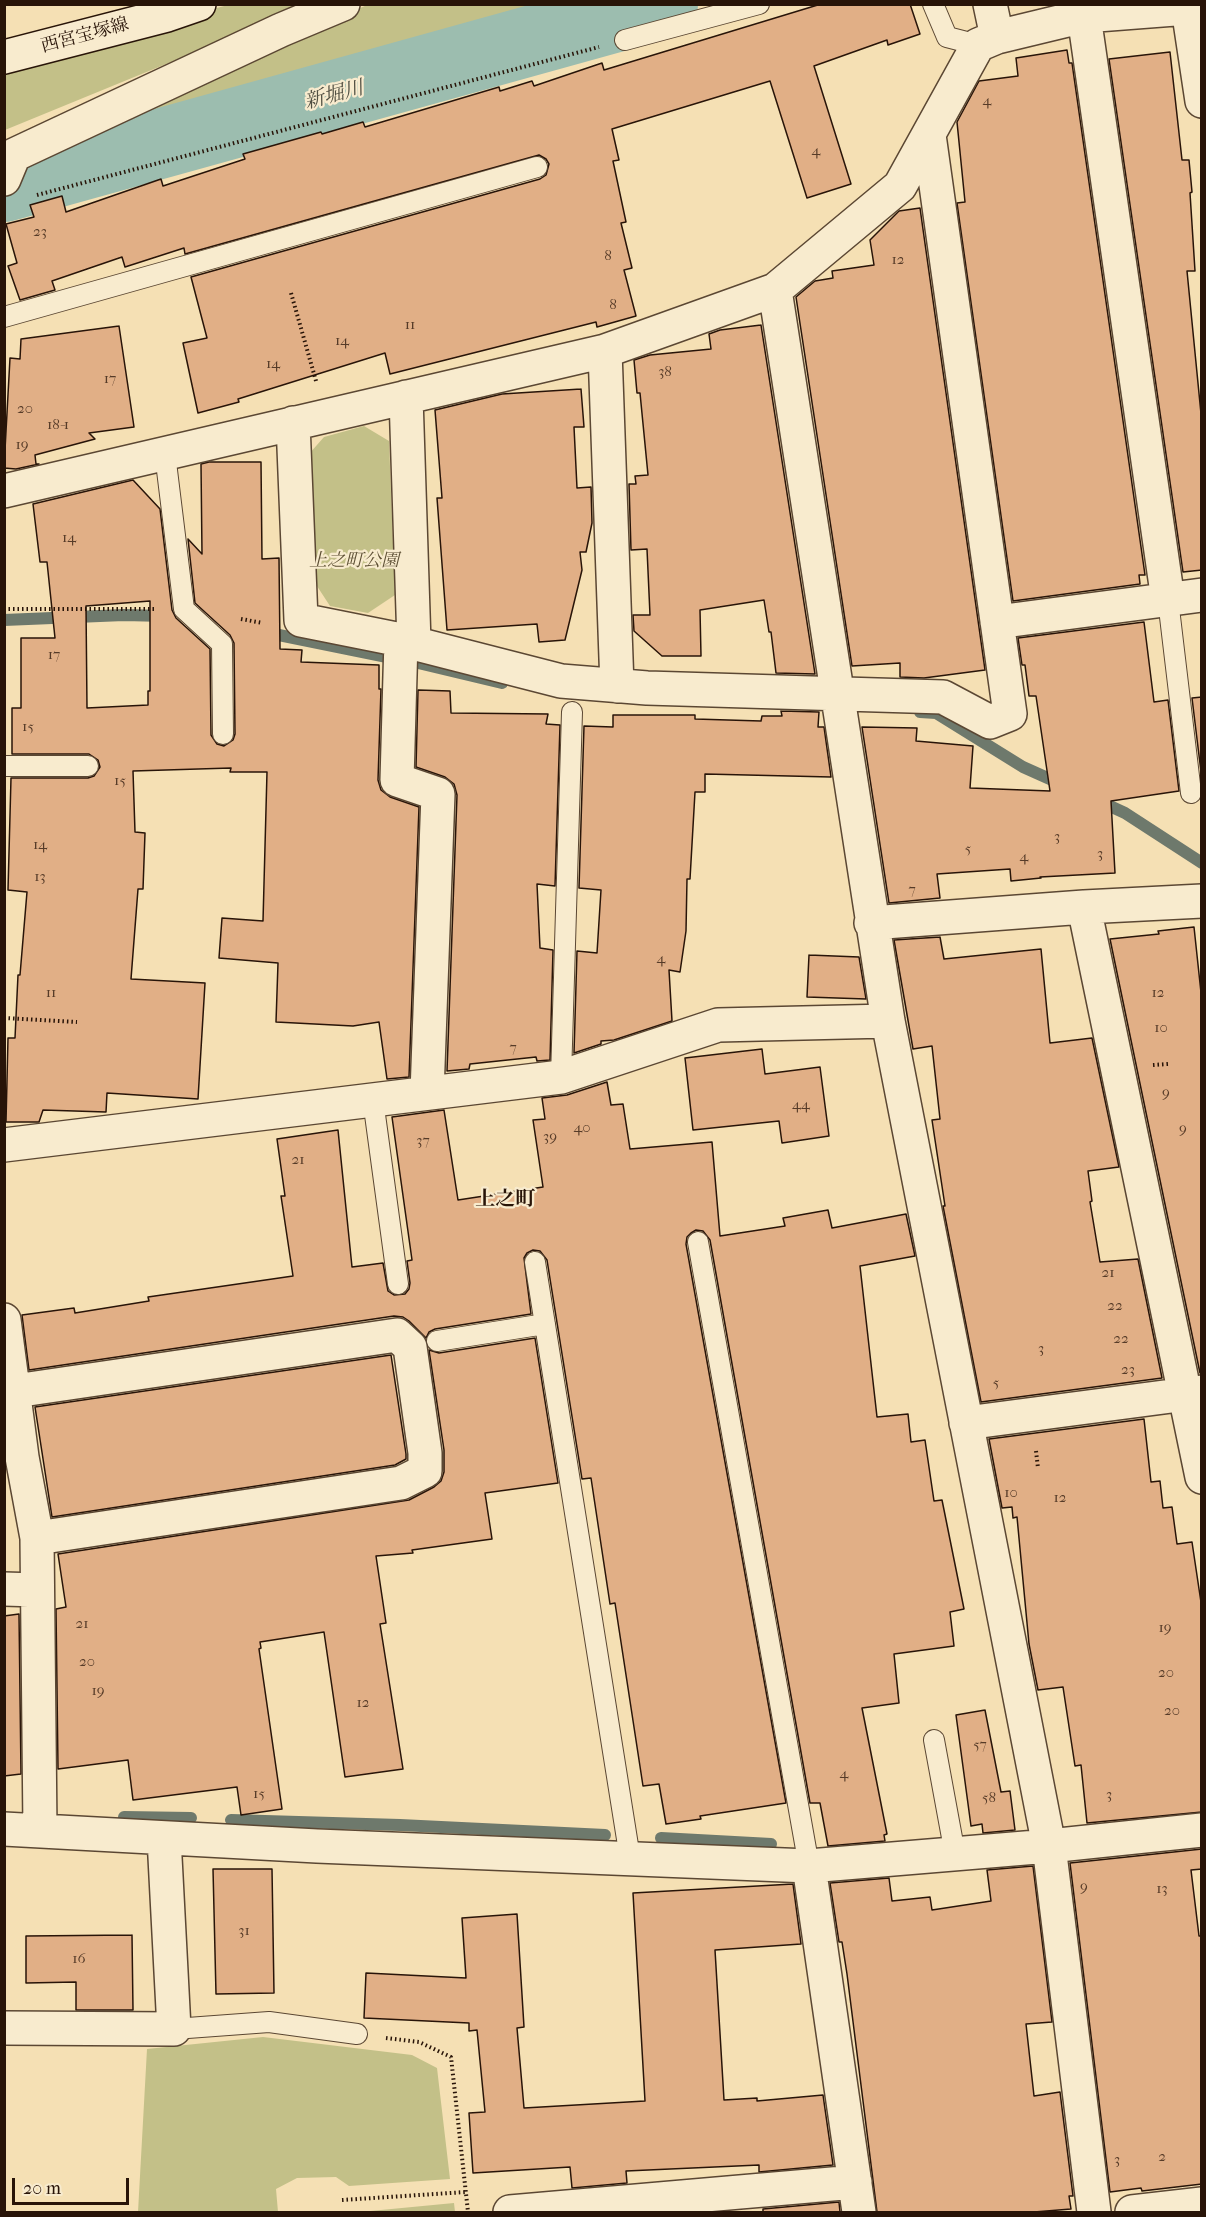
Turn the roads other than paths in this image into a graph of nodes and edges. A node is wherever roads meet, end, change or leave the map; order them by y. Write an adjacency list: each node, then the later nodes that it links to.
1 (199, 4): 10 (street, 西宮宝塚線)
2 (343, 4): 14 (street)
3 (759, 4): 8 (lane)
4 (933, 4): 9 (lane)
5 (990, 4): 9 (street)
6 (1195, 6): 7 (street); 11 (street)
7 (1084, 16): 9 (street); 23 (street)
8 (625, 40)
9 (987, 41): 12 (street)
10 (4, 57)
11 (1202, 101)
12 (929, 135): 15 (street); 24 (street)
13 (537, 166): 16 (lane)
14 (7, 174)
15 (775, 290): 17 (street); 27 (street)
16 (4, 317)
17 (605, 351): 18 (street); 26 (street)
18 (406, 397): 19 (street); 25 (street)
19 (293, 423): 20 (street); 25 (street)
20 (165, 454): 21 (street); 29 (lane)
21 (4, 491)
22 (1202, 595): 23 (street)
23 (1168, 600): 24 (street); 32 (lane)
24 (997, 622): 27 (street)
25 (407, 642): 26 (street); 38 (street)
26 (617, 686): 27 (street)
27 (837, 693): 35 (street)
28 (572, 712): 37 (lane)
29 (223, 734)
30 (4, 766): 31 (lane)
31 (88, 766)
32 (1191, 793)
33 (1202, 901): 34 (street)
34 (1084, 907): 35 (street); 48 (street)
35 (871, 923): 36 (street)
36 (880, 1021): 37 (street); 49 (street)
37 (561, 1077): 38 (street)
38 (427, 1093): 39 (street)
39 (373, 1100): 40 (street); 43 (lane)
40 (4, 1145)
41 (698, 1242): 62 (lane)
42 (536, 1262): 45 (lane)
43 (398, 1284)
44 (4, 1320): 47 (street)
45 (546, 1324): 46 (lane); 61 (lane)
46 (436, 1341)
47 (15, 1392): 51 (street); 51 (street)
48 (1193, 1393): 49 (street); 50 (street)
49 (966, 1423): 59 (street)
50 (1202, 1477)
51 (37, 1538): 53 (street)
52 (4, 1589): 53 (street)
53 (37, 1590): 57 (street)
54 (934, 1740): 60 (lane)
55 (4, 1829): 57 (street)
56 (1202, 1830): 59 (street)
57 (40, 1831): 58 (street)
58 (164, 1838): 61 (street); 64 (street)
59 (1049, 1846): 60 (street); 70 (street)
60 (955, 1854): 62 (street)
61 (630, 1858): 62 (street)
62 (809, 1866): 66 (street)
63 (4, 2028): 64 (street)
64 (174, 2029): 65 (lane)
65 (357, 2034)
66 (857, 2197): 68 (street)
67 (1202, 2204): 71 (street)
68 (616, 2208): 69 (street)
69 (510, 2212)
70 (1094, 2212)
71 (1131, 2212)

